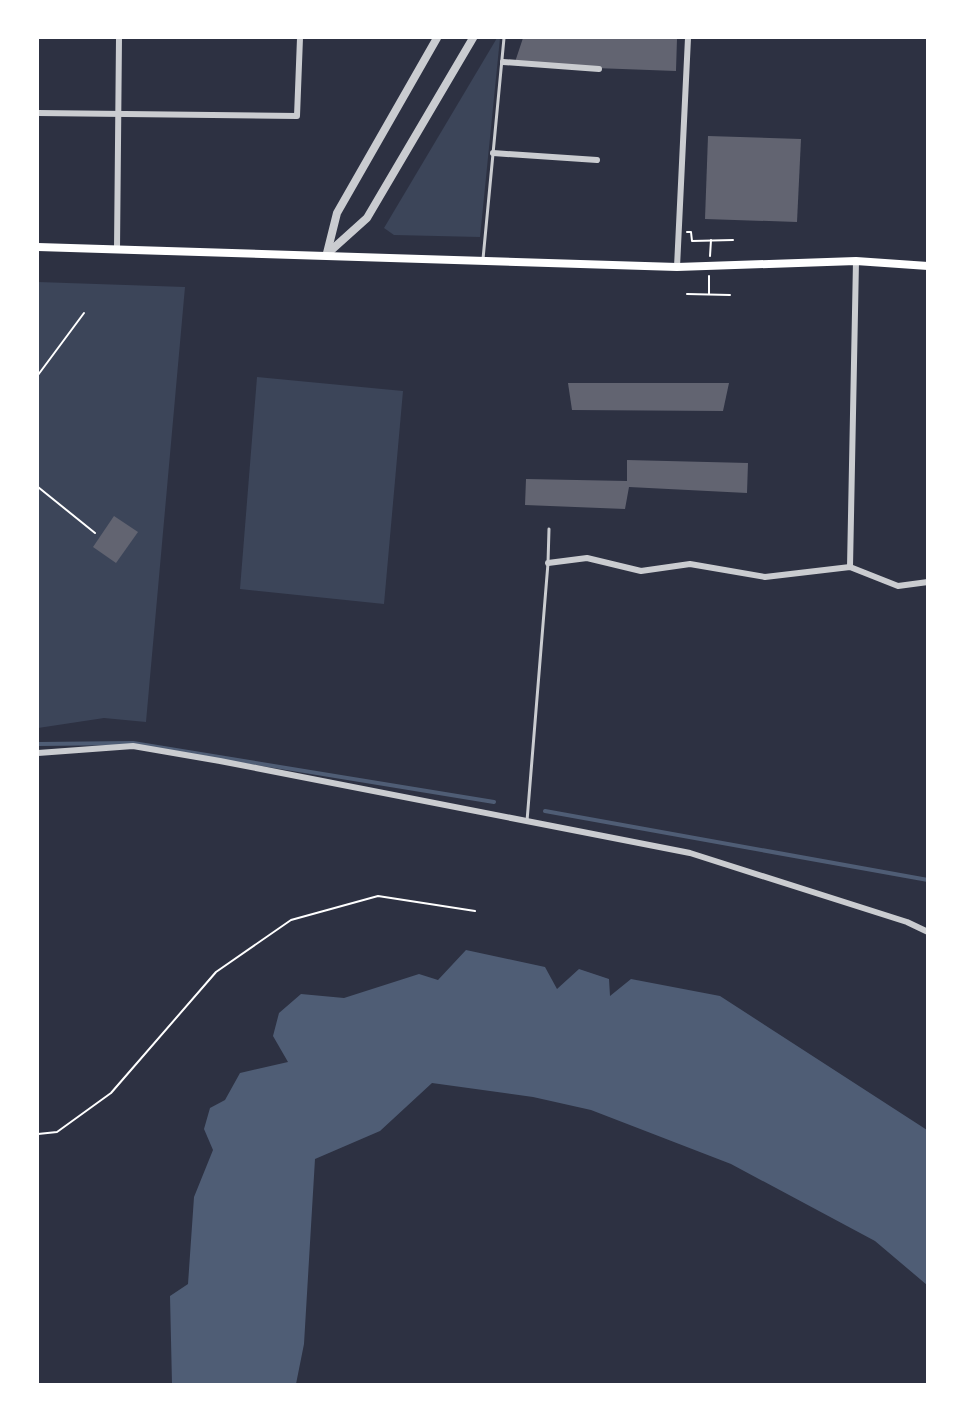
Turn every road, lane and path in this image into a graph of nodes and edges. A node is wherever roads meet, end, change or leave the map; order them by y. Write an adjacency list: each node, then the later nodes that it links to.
1 (119, 38): 10 (street)
2 (300, 38): 10 (street)
3 (437, 38): 17 (street)
4 (473, 38): 17 (street)
5 (504, 38): 7 (lane)
6 (688, 38): 21 (street)
7 (503, 62): 8 (street); 11 (lane)
8 (599, 69)
9 (38, 113): 10 (street)
10 (118, 114): 16 (street)
11 (493, 153): 12 (street); 18 (lane)
12 (597, 160)
13 (734, 240): 14 (path)
14 (692, 241)
15 (38, 247): 16 (main road)
16 (117, 249): 17 (main road)
17 (327, 254): 18 (main road)
18 (482, 261): 21 (main road)
19 (856, 261): 20 (main road); 21 (main road); 30 (street)
20 (927, 266)
21 (677, 267)
22 (687, 294): 23 (path)
23 (730, 295)
24 (84, 313): 25 (path)
25 (38, 375)
26 (38, 487): 28 (path)
27 (549, 529): 29 (lane)
28 (95, 533)
29 (549, 563): 30 (street); 33 (lane)
30 (850, 567): 31 (street)
31 (927, 582)
32 (38, 753): 33 (street)
33 (527, 821): 35 (street)
34 (475, 911): 36 (path)
35 (927, 932)
36 (38, 1134)

